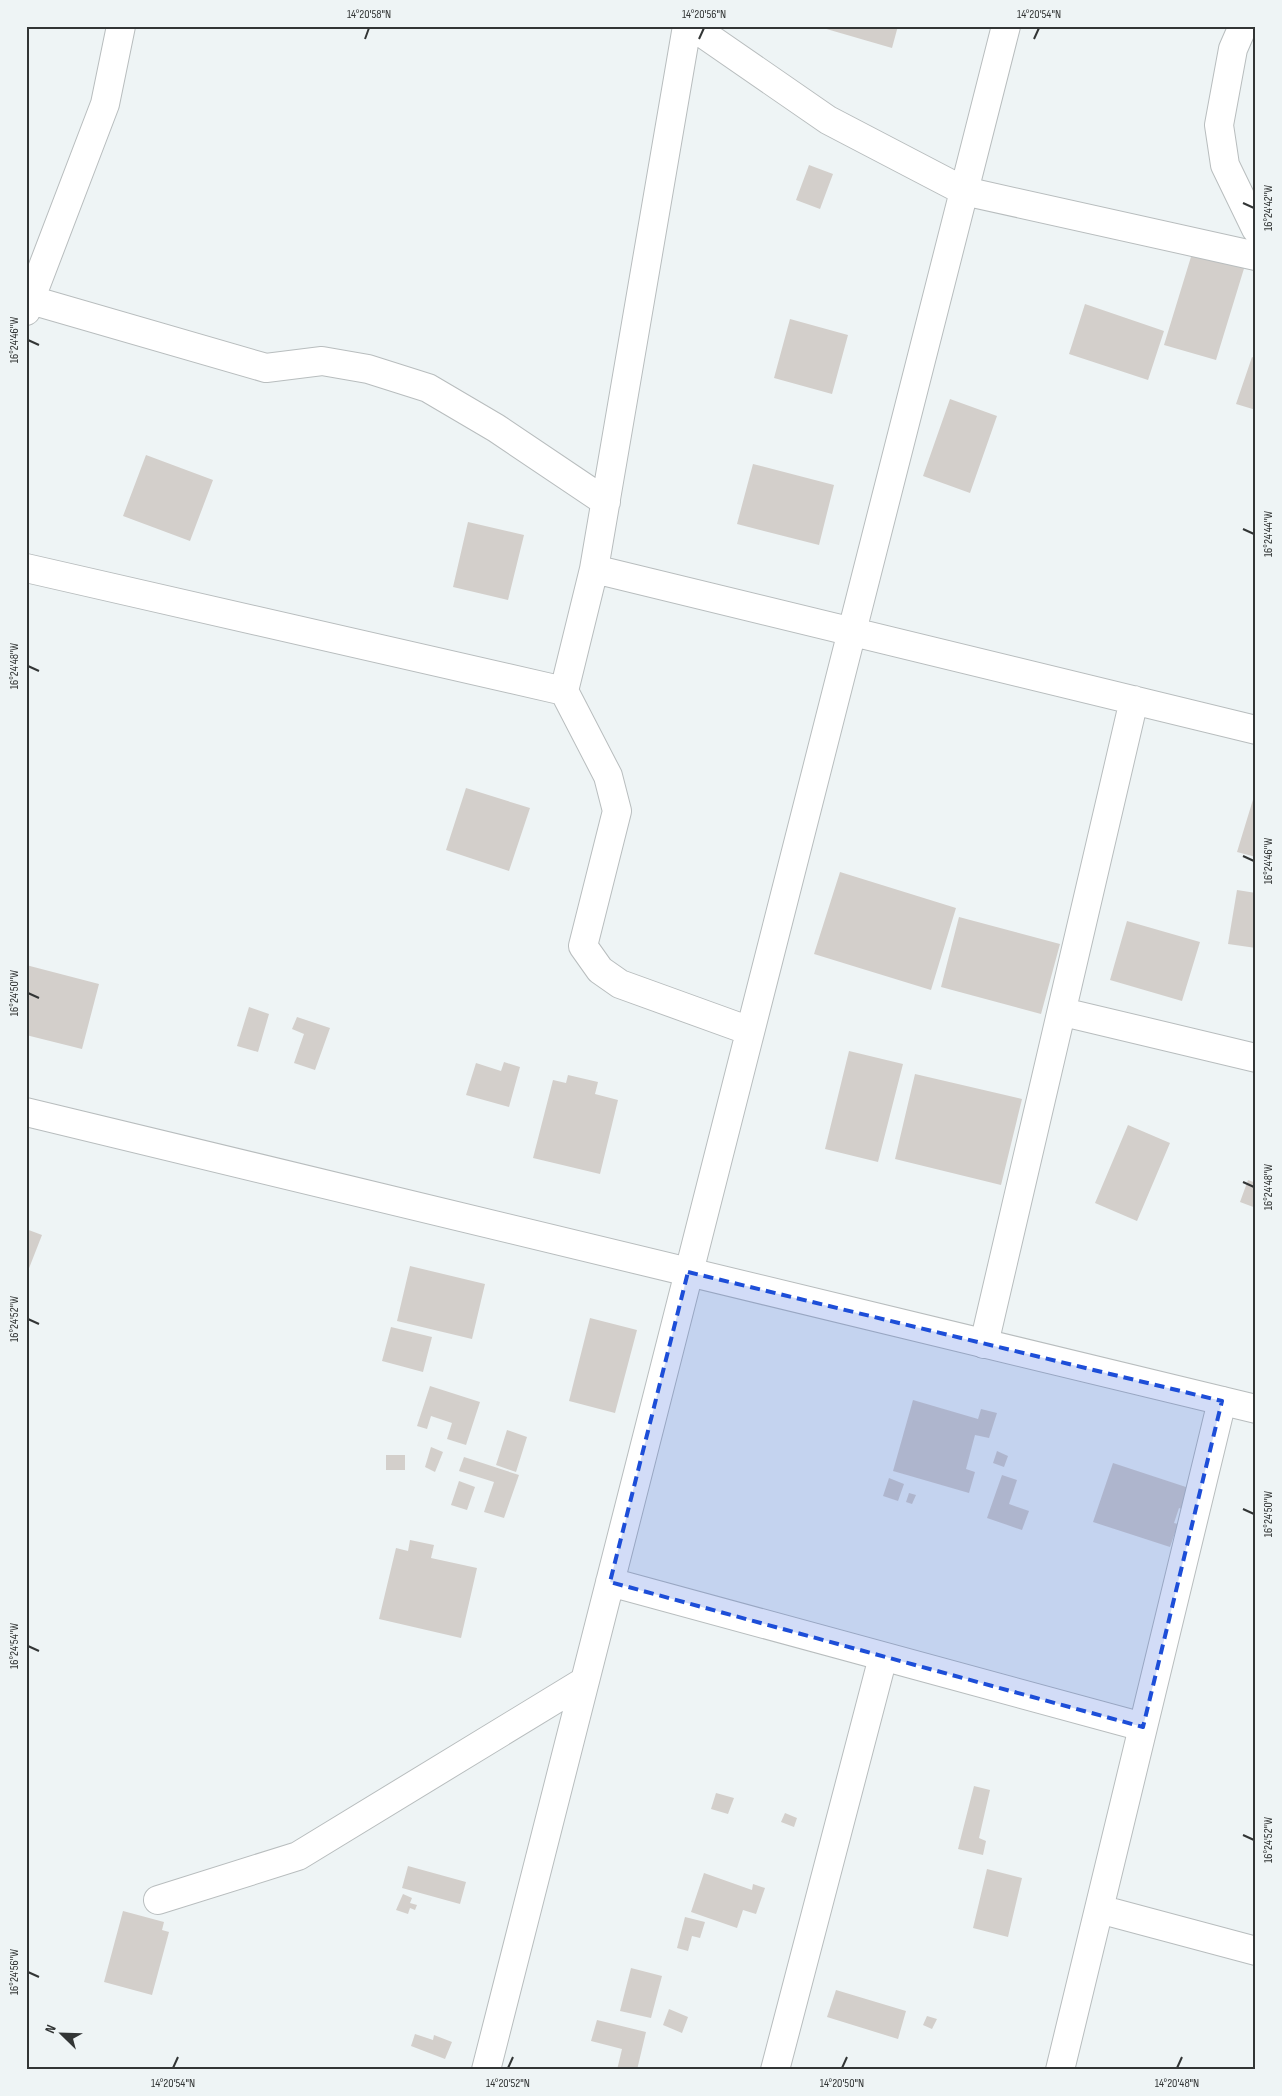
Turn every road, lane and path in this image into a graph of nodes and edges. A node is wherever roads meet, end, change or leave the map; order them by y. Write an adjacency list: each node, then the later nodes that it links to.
1 (121, 26): 9 (street)
2 (688, 26): 10 (street)
3 (692, 26): 6 (street)
4 (1006, 26): 6 (street)
5 (1243, 26): 7 (street)
6 (964, 190): 8 (street); 13 (street)
7 (1256, 229)
8 (1256, 256)
9 (28, 306): 10 (street)
10 (606, 502): 12 (street)
11 (26, 568): 14 (street)
12 (594, 569): 13 (street); 14 (street)
13 (852, 632): 15 (street); 18 (street)
14 (564, 691): 18 (street)
15 (1134, 700): 16 (street); 17 (street)
16 (1256, 730)
17 (1063, 1012): 19 (street); 22 (street)
18 (750, 1031): 21 (street)
19 (1256, 1058)
20 (26, 1112): 21 (street)
21 (688, 1272): 22 (street); 25 (street)
22 (984, 1344): 23 (street)
23 (1222, 1400): 24 (street); 28 (street)
24 (1256, 1409)
25 (610, 1582): 26 (street); 27 (street)
26 (884, 1657): 28 (street); 33 (street)
27 (585, 1681): 29 (street); 32 (street)
28 (1143, 1727): 30 (street)
29 (158, 1900)
30 (1099, 1909): 31 (street); 34 (street)
31 (1256, 1950)
32 (486, 2070)
33 (775, 2070)
34 (1060, 2070)

